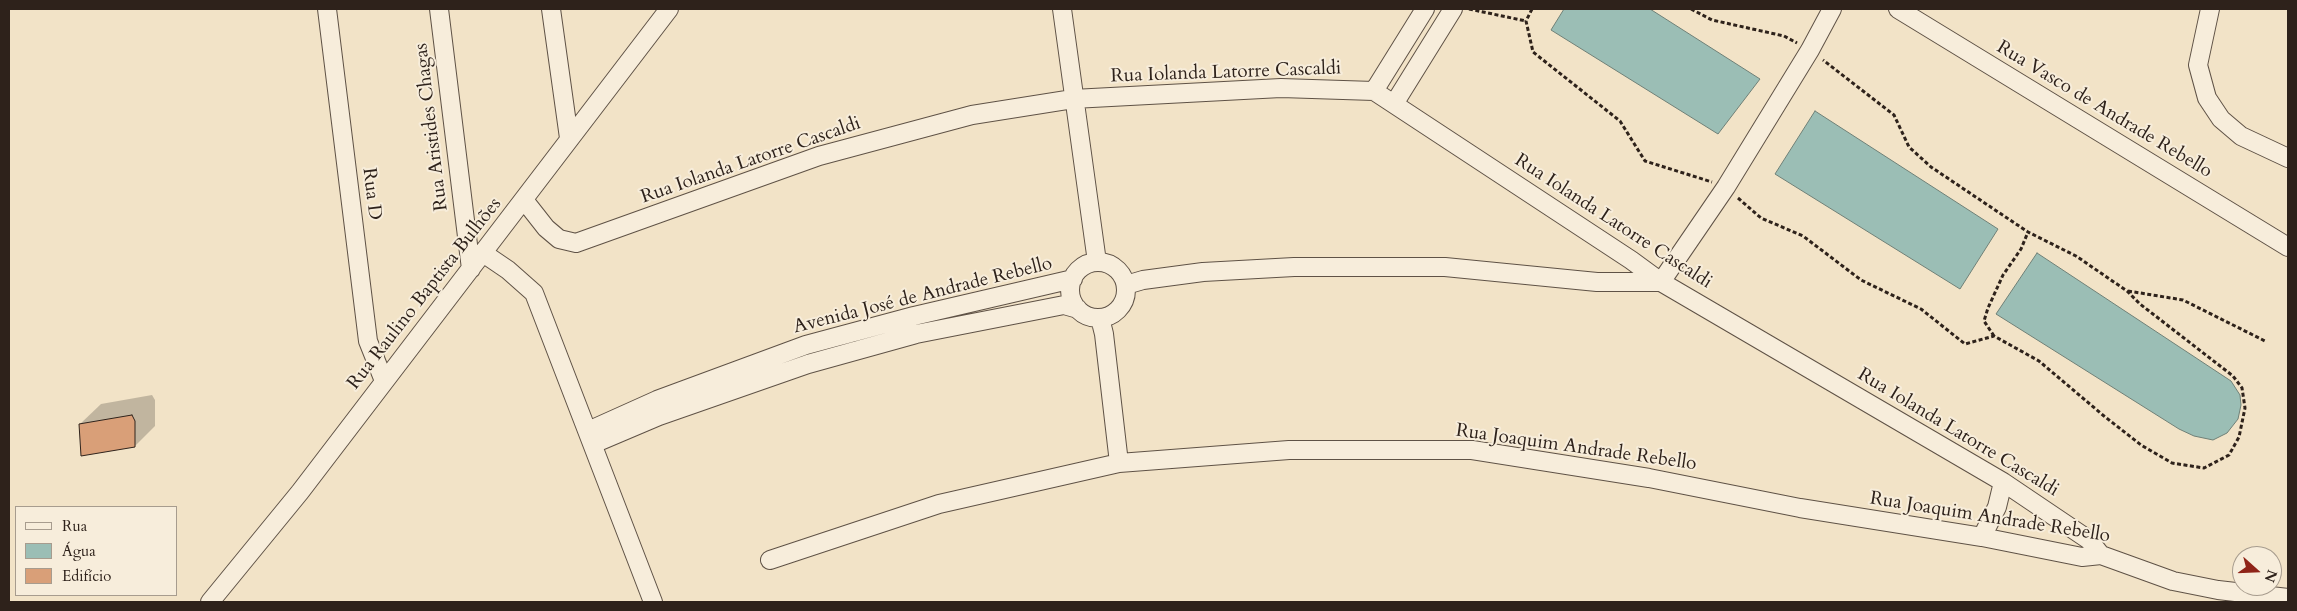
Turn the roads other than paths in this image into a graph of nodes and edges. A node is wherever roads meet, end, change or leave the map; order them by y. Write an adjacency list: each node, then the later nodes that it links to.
1 (327, 9): 26 (street, Rua D)
2 (439, 9): 20 (street, Rua Aristides Chagas)
3 (551, 9): 14 (street)
4 (1062, 9): 12 (street)
5 (1425, 9): 11 (street)
6 (1453, 9): 13 (street)
7 (1832, 9): 22 (street)
8 (1898, 9): 17 (street, Rua Vasco de Andrade Rebello)
9 (2210, 9): 15 (street)
10 (668, 10): 14 (street, Rua Raulino Baptista Bulhões)
11 (1374, 91): 12 (street, Rua Iolanda Latorre Cascaldi); 13 (street, Rua Iolanda Latorre Cascaldi)
12 (1074, 99): 16 (street, Rua Iolanda Latorre Cascaldi); 19 (street)
13 (1394, 104): 22 (street, Rua Iolanda Latorre Cascaldi)
14 (569, 138): 16 (street, Rua Raulino Baptista Bulhões)
15 (2288, 158)
16 (524, 200): 18 (street, Rua Raulino Baptista Bulhões)
17 (2288, 247)
18 (483, 253): 20 (street, Rua Raulino Baptista Bulhões); 27 (street)
19 (1097, 262): 21 (street); 23 (street)
20 (471, 269): 26 (street, Rua Raulino Baptista Bulhões)
21 (1073, 279): 24 (street); 27 (street, Avenida José de Andrade Rebello)
22 (1661, 282): 23 (street); 29 (street, Rua Iolanda Latorre Cascaldi)
23 (1126, 285): 25 (street)
24 (1078, 309): 25 (street); 27 (street, Avenida José de Andrade Rebello)
25 (1100, 318): 28 (street)
26 (384, 381): 34 (street, Rua Raulino Baptista Bulhões)
27 (590, 438): 35 (street)
28 (1119, 463): 30 (street, Rua Joaquim Andrade Rebello); 32 (street, Rua Joaquim Andrade Rebello)
29 (2003, 482): 30 (street); 31 (street, Rua Iolanda Latorre Cascaldi)
30 (1982, 537): 31 (street, Rua Joaquim Andrade Rebello)
31 (2101, 555): 33 (street, Rua Joaquim Andrade Rebello)
32 (770, 560)
33 (2288, 598)
34 (210, 602)
35 (653, 602)

